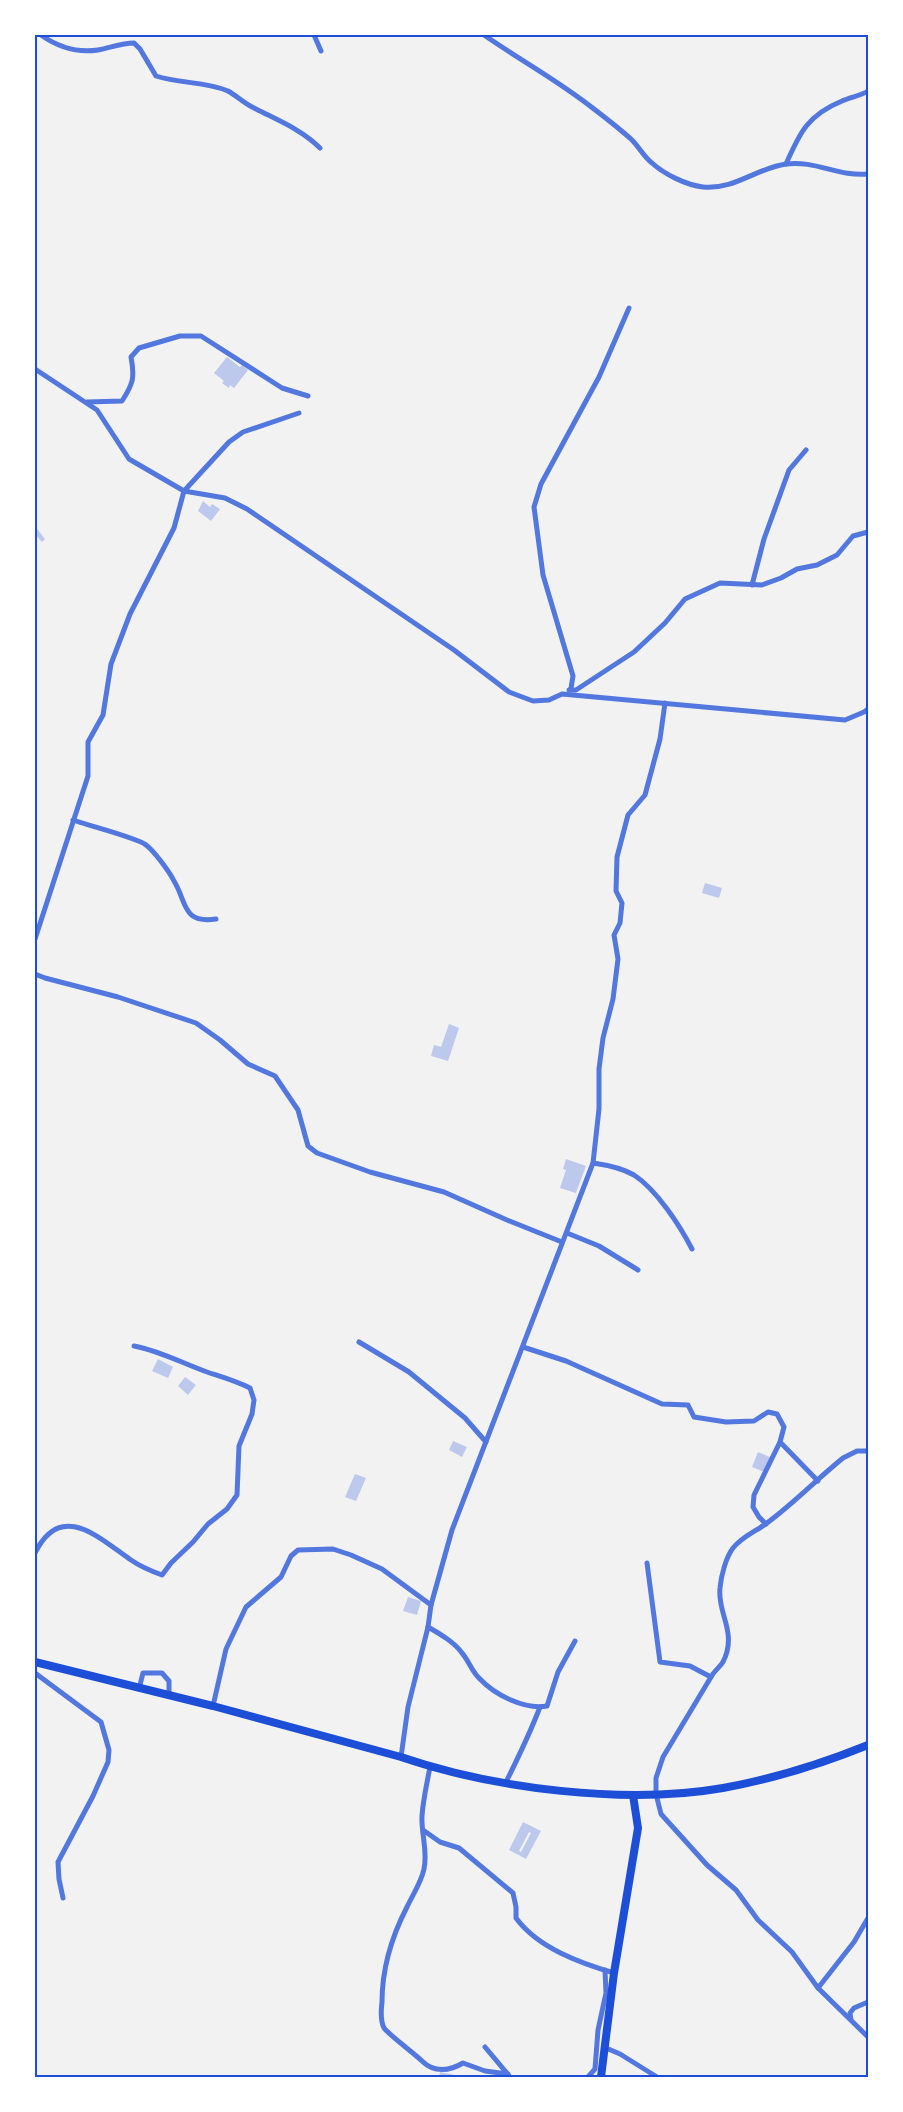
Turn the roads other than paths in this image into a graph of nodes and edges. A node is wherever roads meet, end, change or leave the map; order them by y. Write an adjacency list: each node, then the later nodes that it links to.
1 (41, 35): 6 (street)
2 (314, 35): 4 (street)
3 (484, 35): 7 (street)
4 (321, 50)
5 (868, 91): 7 (street)
6 (320, 148)
7 (786, 164): 8 (street)
8 (868, 174)
9 (629, 308): 18 (street)
10 (35, 370): 12 (street)
11 (308, 396): 12 (street)
12 (87, 402): 15 (street)
13 (299, 413): 15 (street)
14 (806, 450): 17 (street)
15 (184, 491): 19 (street); 22 (street)
16 (868, 532): 17 (street)
17 (752, 585): 18 (street)
18 (571, 688): 19 (street)
19 (562, 694): 20 (street)
20 (665, 702): 21 (street); 26 (street)
21 (868, 709)
22 (73, 820): 23 (street); 24 (street)
23 (216, 919)
24 (35, 939)
25 (35, 974): 28 (street)
26 (593, 1162): 27 (street); 29 (street)
27 (567, 1233): 28 (street); 30 (street)
28 (562, 1242): 33 (street)
29 (692, 1250)
30 (638, 1270)
31 (359, 1342): 34 (street)
32 (134, 1346): 39 (street)
33 (523, 1347): 34 (street); 35 (street)
34 (486, 1442): 41 (street)
35 (780, 1442): 37 (street); 38 (street)
36 (868, 1451): 37 (street)
37 (818, 1481): 38 (street)
38 (766, 1524): 46 (street)
39 (35, 1552)
40 (647, 1563): 46 (street)
41 (431, 1604): 42 (street); 49 (street)
42 (428, 1628): 50 (street); 52 (street)
43 (574, 1641): 50 (street)
44 (35, 1662): 47 (main road)
45 (35, 1673): 58 (street)
46 (711, 1677): 55 (street)
47 (139, 1688): 48 (main road); 48 (street)
48 (169, 1696): 49 (main road)
49 (213, 1706): 52 (main road)
50 (540, 1707): 54 (street)
51 (868, 1745): 55 (main road)
52 (401, 1757): 53 (main road)
53 (430, 1767): 54 (main road); 57 (street)
54 (506, 1782): 56 (main road)
55 (656, 1794): 56 (main road); 62 (street)
56 (633, 1795): 61 (main road)
57 (422, 1829): 60 (street); 68 (street)
58 (63, 1898)
59 (868, 1918): 62 (street)
60 (605, 1970): 61 (street); 69 (street)
61 (614, 1973): 67 (main road)
62 (818, 1988): 64 (street)
63 (868, 2002): 64 (street)
64 (852, 2020): 65 (street)
65 (868, 2037)
66 (485, 2047): 68 (street)
67 (606, 2048): 70 (main road); 71 (street)
68 (509, 2076)
69 (588, 2077)
70 (601, 2077)
71 (657, 2077)

